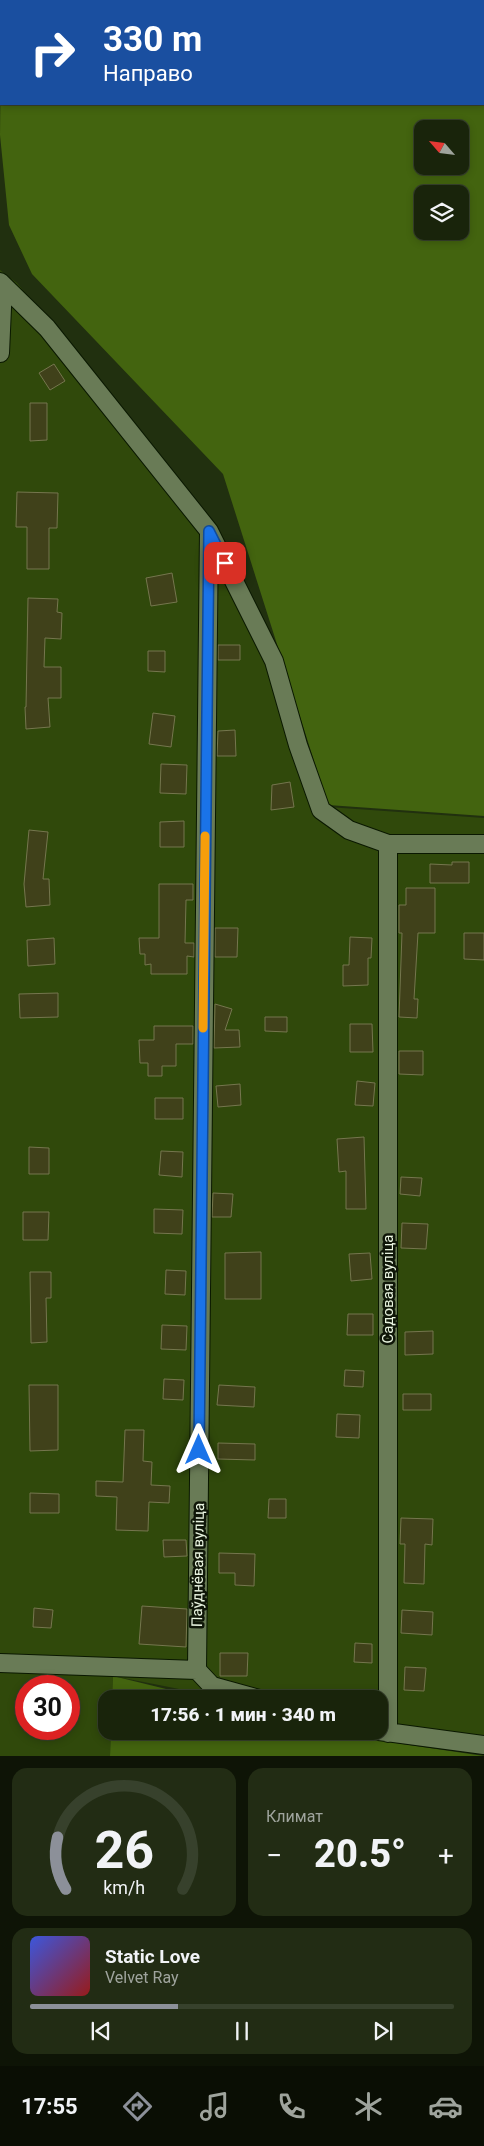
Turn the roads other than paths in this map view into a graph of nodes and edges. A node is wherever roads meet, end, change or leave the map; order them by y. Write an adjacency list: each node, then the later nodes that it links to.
1 (2, 284): 2 (street); 3 (street)
2 (0, 353)
3 (209, 531): 4 (street); 7 (street, Паўднёвая вуліца)
4 (388, 844): 5 (street); 9 (street, Садовая вуліца)
5 (484, 844)
6 (0, 1663): 7 (street)
7 (197, 1670): 8 (street)
8 (226, 1690)
9 (383, 1690)
10 (388, 1733): 11 (street)
11 (484, 1745)

